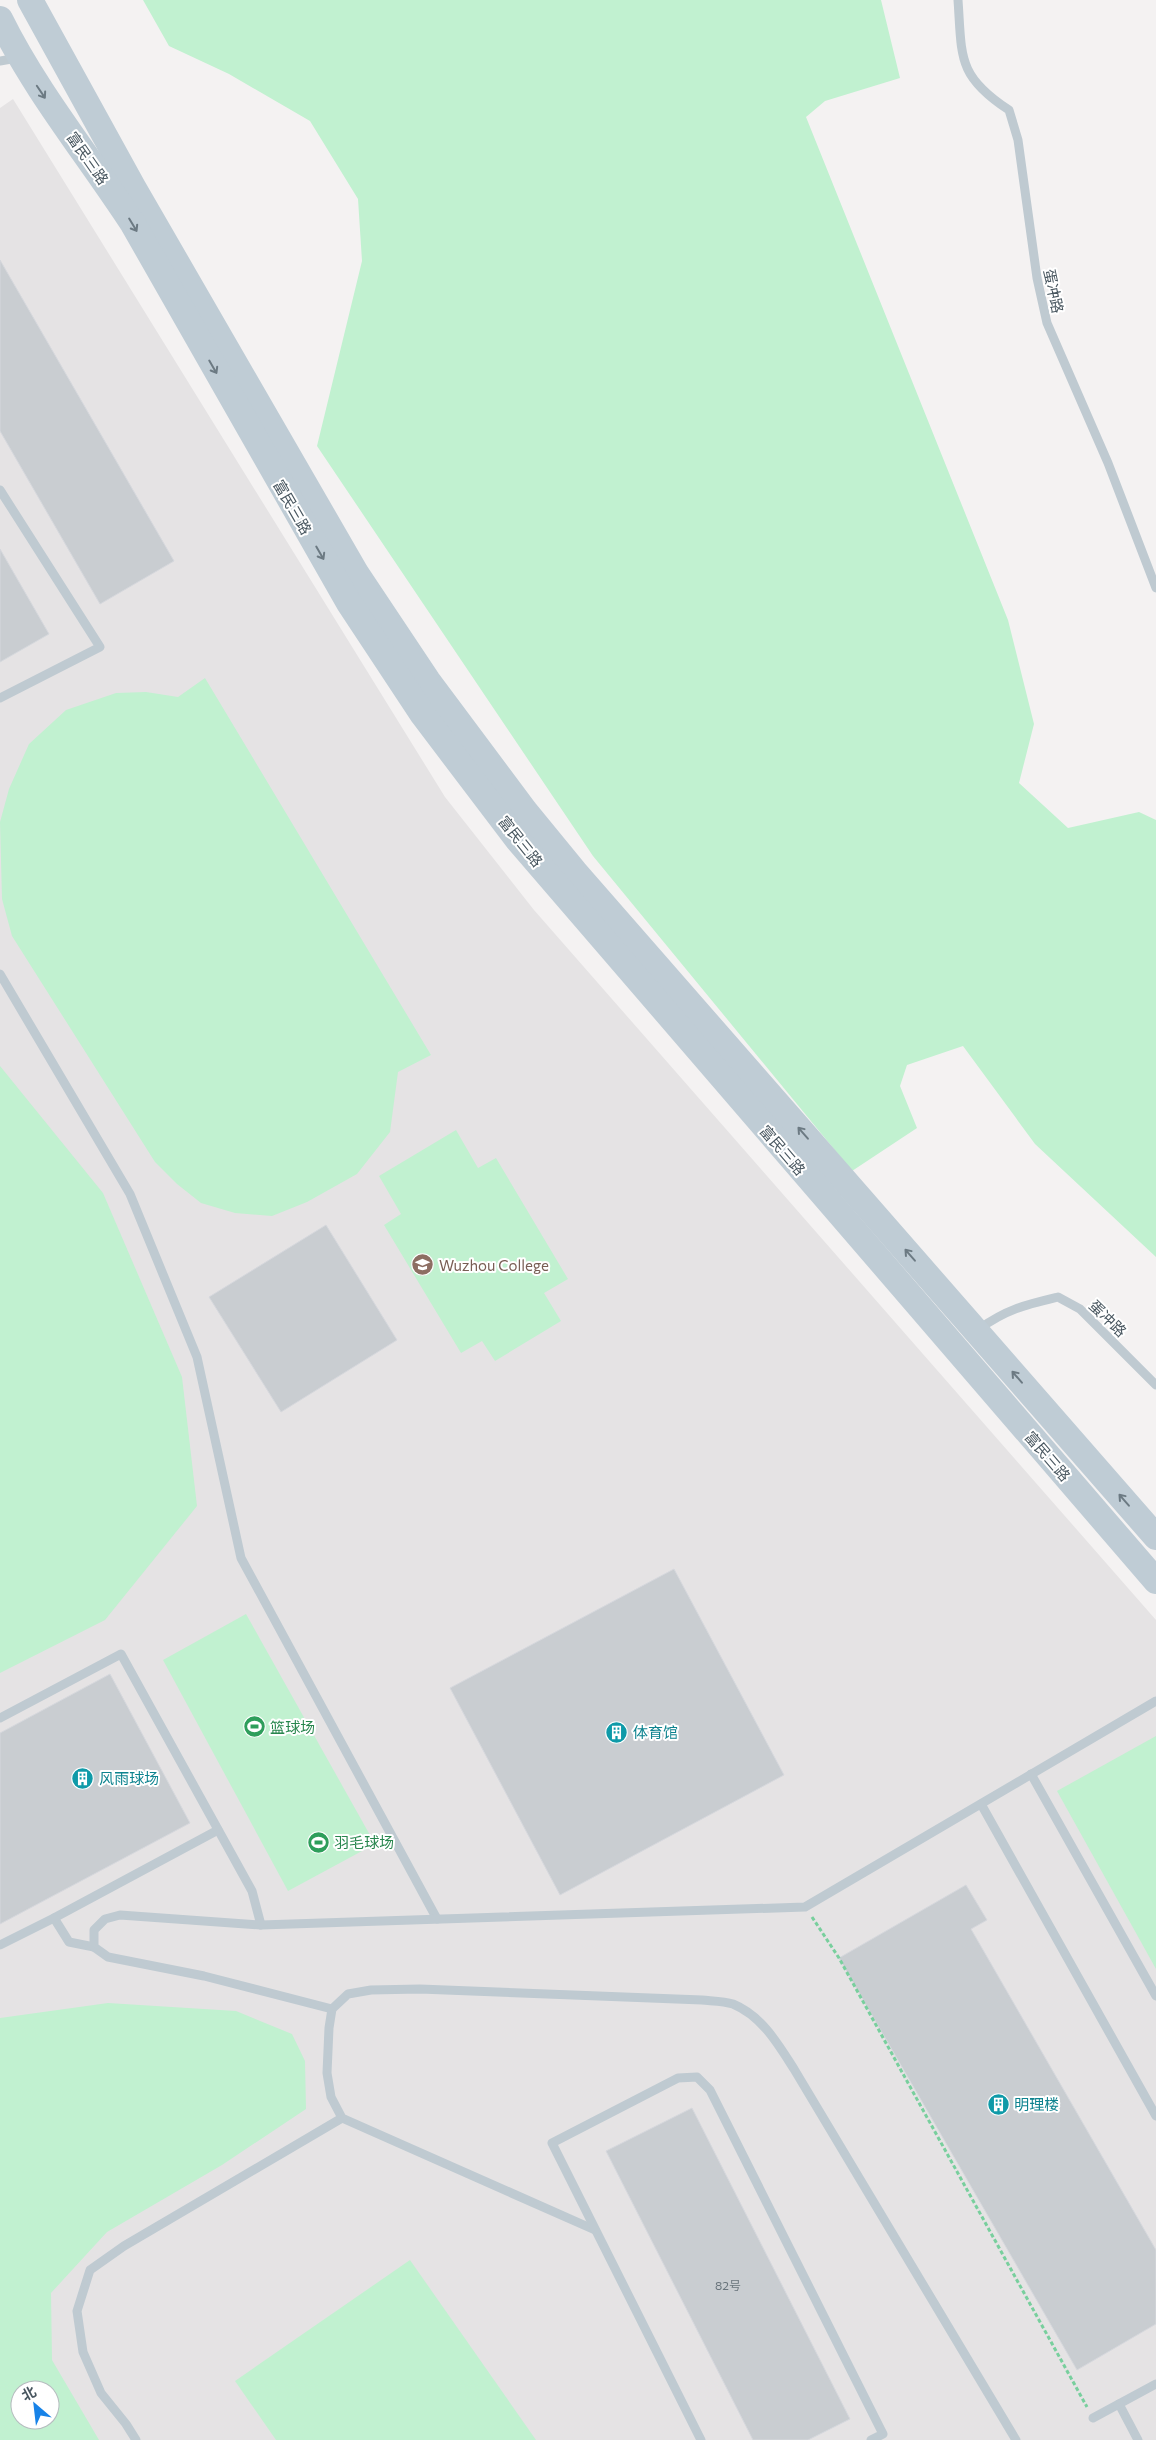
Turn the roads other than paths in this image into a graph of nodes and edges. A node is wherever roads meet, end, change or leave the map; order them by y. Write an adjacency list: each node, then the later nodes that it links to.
1 (30, 0): 9 (main road, 富民三路, one-way to 1)
2 (958, 0): 6 (lane, 蛋冲路)
3 (0, 19): 4 (main road, 富民三路)
4 (10, 59): 12 (main road, 富民三路, one-way to 12)
5 (0, 490): 7 (lane)
6 (1156, 588)
7 (0, 698)
8 (0, 974): 19 (lane)
9 (976, 1331): 10 (lane, 蛋冲路); 11 (main road, 富民三路, one-way to 9)
10 (1156, 1385)
11 (1156, 1536)
12 (1156, 1581)
13 (1156, 1701): 15 (lane)
14 (0, 1718): 17 (lane)
15 (1031, 1774): 16 (lane); 23 (lane)
16 (981, 1804): 19 (lane); 25 (lane)
17 (218, 1830): 18 (lane); 20 (lane)
18 (54, 1918): 21 (lane); 22 (lane)
19 (437, 1919): 20 (lane)
20 (261, 1924): 22 (lane)
21 (0, 1944)
22 (94, 1947): 24 (lane)
23 (1156, 1996)
24 (332, 2009): 26 (lane); 35 (lane)
25 (1156, 2116)
26 (342, 2118): 27 (lane); 32 (lane)
27 (596, 2230): 33 (lane); 34 (lane)
28 (1156, 2384): 29 (lane)
29 (1119, 2404): 30 (lane); 31 (lane)
30 (1093, 2418)
31 (1136, 2439)
32 (136, 2440)
33 (701, 2440)
34 (871, 2440)
35 (1016, 2440)

